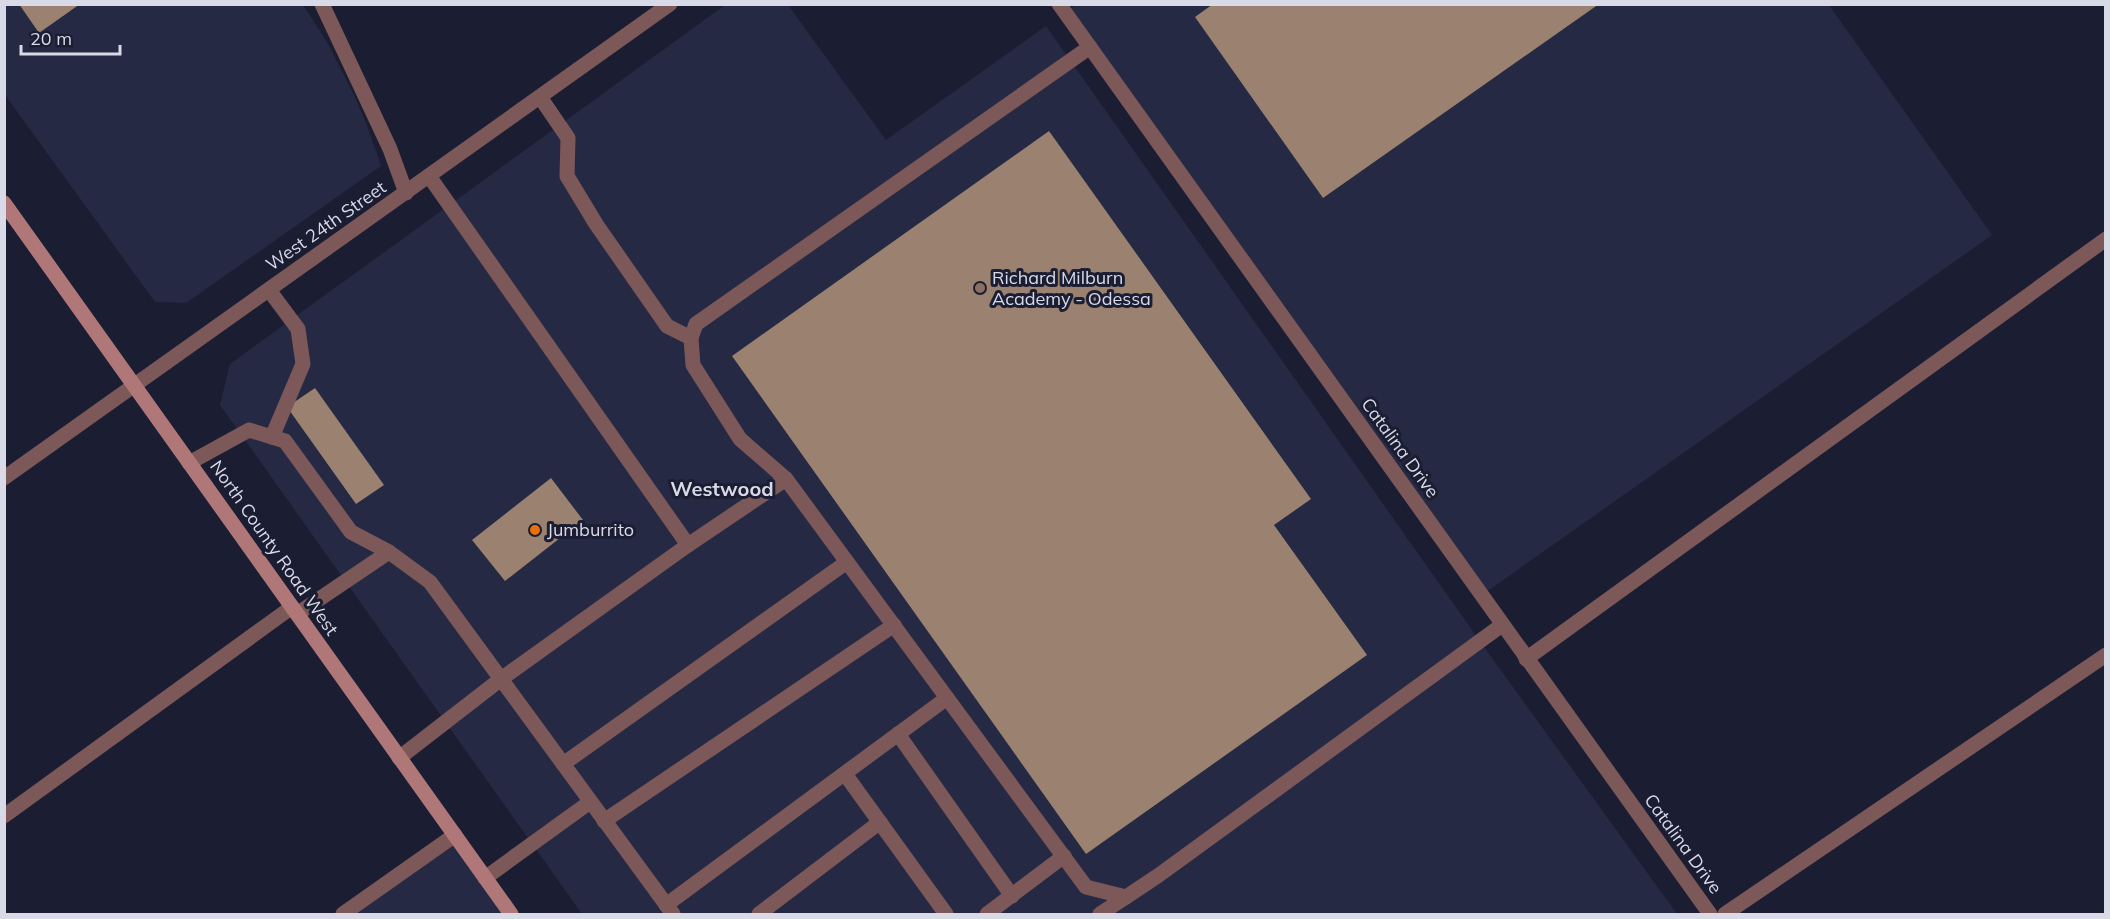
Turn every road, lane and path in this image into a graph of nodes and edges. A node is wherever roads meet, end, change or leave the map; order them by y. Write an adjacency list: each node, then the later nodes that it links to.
1 (322, 4): 7 (street)
2 (670, 4): 5 (street, West 24th Street)
3 (1059, 4): 4 (street, Catalina Drive)
4 (1090, 47): 11 (street); 22 (street, Catalina Drive)
5 (540, 97): 6 (street, West 24th Street); 11 (street)
6 (429, 176): 7 (street, West 24th Street); 17 (street)
7 (406, 193): 10 (street, West 24th Street)
8 (4, 203): 12 (main road, North County Road West)
9 (2106, 238): 24 (street)
10 (269, 290): 12 (street, West 24th Street); 13 (street)
11 (691, 338): 16 (street)
12 (135, 386): 14 (main road, North County Road West); 15 (street, West 24th Street)
13 (272, 437): 14 (street); 18 (street)
14 (189, 463): 20 (main road, North County Road West)
15 (4, 478)
16 (786, 479): 17 (street); 19 (street)
17 (688, 545): 25 (street)
18 (389, 552): 20 (street); 25 (street)
19 (847, 562): 21 (street); 29 (street)
20 (295, 611): 28 (main road, North County Road West); 32 (street)
21 (894, 625): 26 (street); 33 (street)
22 (1502, 625): 24 (street, Catalina Drive); 39 (street)
23 (2106, 655): 48 (street)
24 (1527, 659): 47 (street, Catalina Drive)
25 (501, 679): 28 (street); 29 (street)
26 (947, 698): 27 (street); 36 (street)
27 (898, 734): 30 (street); 38 (street)
28 (399, 758): 35 (main road, North County Road West)
29 (563, 764): 31 (street)
30 (845, 774): 34 (street); 40 (street)
31 (590, 802): 33 (street); 37 (street)
32 (4, 816)
33 (604, 821): 40 (street)
34 (880, 822): 43 (street); 44 (street)
35 (454, 835): 37 (main road, North County Road West); 41 (street)
36 (1064, 856): 38 (street); 39 (street)
37 (485, 878): 42 (main road, North County Road West)
38 (1012, 896): 45 (street)
39 (1126, 897): 46 (street)
40 (670, 910)
41 (343, 915)
42 (511, 915)
43 (759, 915)
44 (946, 915)
45 (987, 915)
46 (1100, 915)
47 (1710, 915)
48 (1725, 915)

